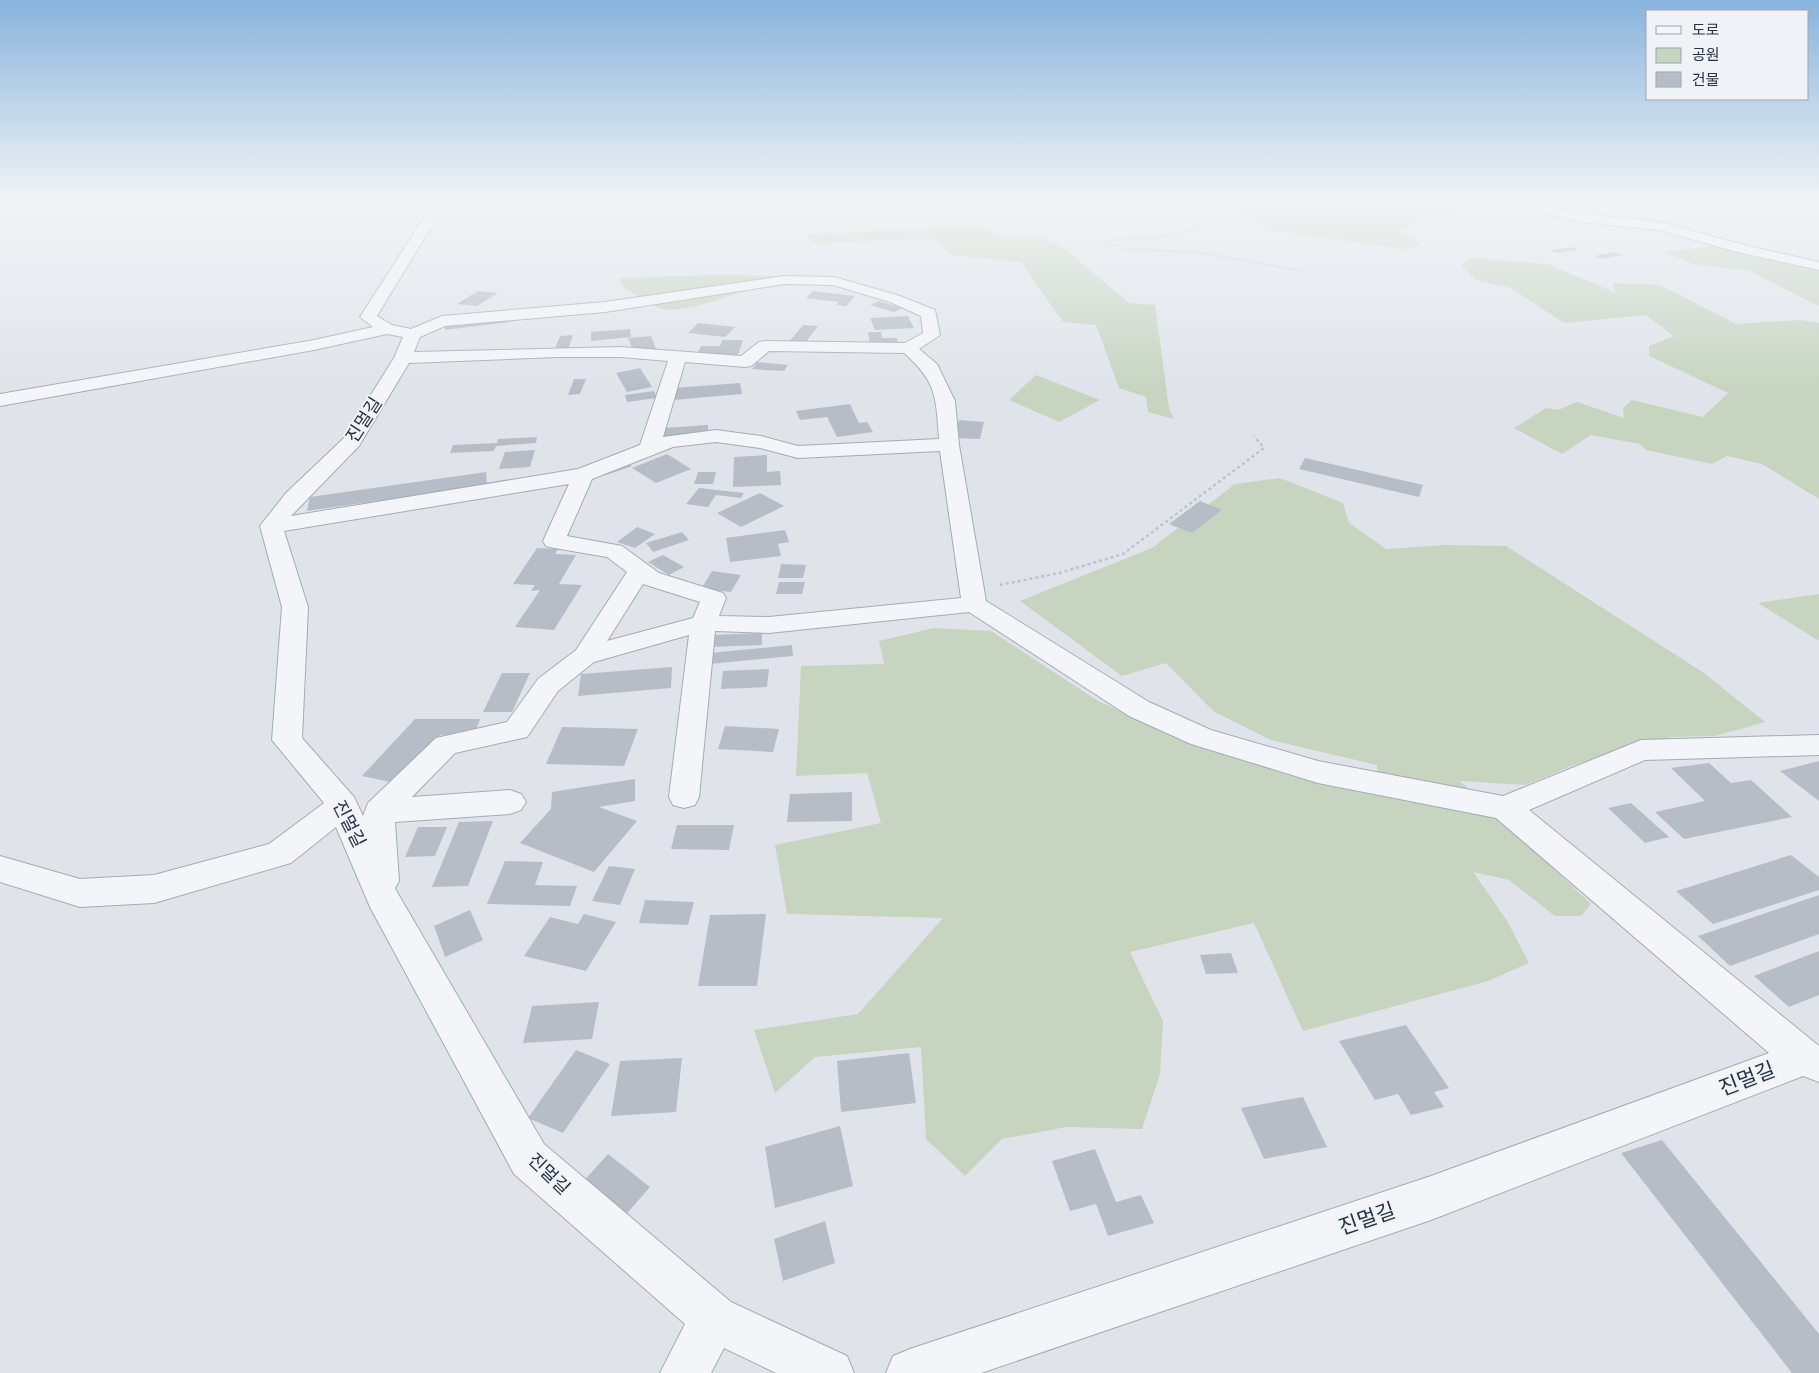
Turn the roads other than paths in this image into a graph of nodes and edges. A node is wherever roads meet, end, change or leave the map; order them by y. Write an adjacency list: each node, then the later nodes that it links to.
1 (403, 263): 4 (street)
2 (1806, 263): 3 (street)
3 (1819, 266)
4 (401, 341): 5 (street); 6 (street); 7 (street); 11 (street, 진멀길)
5 (908, 348): 6 (street); 8 (street)
6 (678, 358): 9 (street)
7 (0, 400)
8 (949, 445): 9 (street); 13 (street)
9 (649, 448): 10 (street)
10 (583, 475): 11 (street); 12 (street)
11 (271, 526): 19 (street, 진멀길)
12 (640, 570): 14 (street); 15 (street)
13 (973, 597): 14 (street); 20 (street)
14 (703, 623): 15 (street); 17 (street)
15 (585, 656): 21 (street)
16 (1819, 745): 20 (street)
17 (684, 797)
18 (510, 802): 21 (street)
19 (343, 805): 22 (street); 23 (street, 진멀길)
20 (1505, 808): 24 (street)
21 (379, 811): 23 (street)
22 (0, 869)
23 (382, 897): 25 (street, 진멀길)
24 (1811, 1061): 28 (street, 진멀길)
25 (714, 1319): 26 (street); 27 (street, 진멀길)
26 (684, 1373)
27 (830, 1373)
28 (910, 1373)

